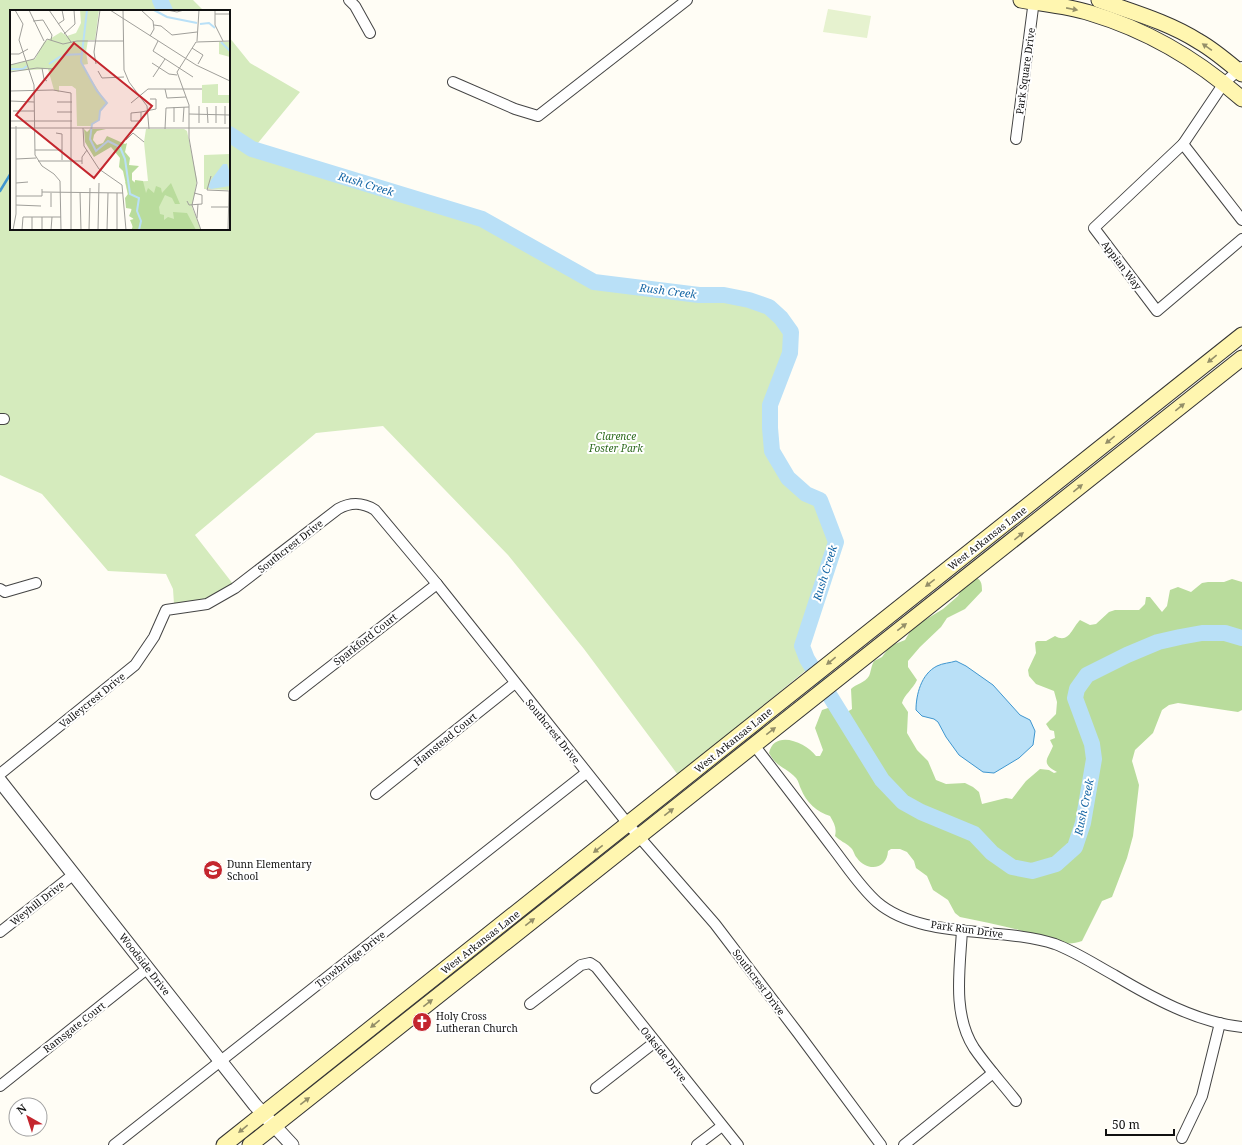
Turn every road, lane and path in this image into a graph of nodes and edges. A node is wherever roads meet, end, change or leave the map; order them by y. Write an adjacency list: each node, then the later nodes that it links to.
1 (349, 0): 5 (street)
2 (687, 0): 7 (street)
3 (1099, 0): 6 (main road, one-way to 3)
4 (1030, 1): 8 (main road, one-way to 8); 10 (street, Park Square Drive)
5 (370, 33)
6 (1241, 71): 8 (street, Appian Way)
7 (453, 82)
8 (1224, 83): 9 (main road); 11 (street, Appian Way)
9 (1242, 99)
10 (1016, 139)
11 (1183, 144): 12 (street); 13 (street, Appian Way)
12 (1242, 220)
13 (1242, 239)
14 (1242, 335): 27 (main road, West Arkansas Lane, one-way to 27)
15 (1242, 358): 22 (main road, West Arkansas Lane, one-way to 15)
16 (36, 583): 18 (street)
17 (437, 584): 19 (street, Southcrest Drive); 20 (street, Southcrest Drive); 21 (street, Sparkford Court)
18 (0, 589)
19 (166, 610): 24 (street, Valleycrest Drive)
20 (515, 683): 23 (street, Southcrest Drive); 26 (street, Hamstead Court)
21 (294, 695)
22 (754, 745): 28 (main road, West Arkansas Lane, one-way to 22); 30 (street, Park Run Drive)
23 (586, 772): 27 (street, Southcrest Drive); 37 (street, Trowbridge Drive)
24 (0, 774)
25 (0, 781): 29 (street, Woodside Drive)
26 (376, 794)
27 (628, 824): 28 (street, Southcrest Drive); 42 (main road, West Arkansas Lane, one-way to 42)
28 (639, 836): 43 (main road, West Arkansas Lane, one-way to 28); 52 (street, Southcrest Drive)
29 (74, 874): 31 (street, Weyhill Drive); 32 (street, Woodside Drive)
30 (962, 930): 34 (street, Park Run Drive); 38 (street)
31 (0, 932)
32 (148, 968): 37 (street, Woodside Drive); 39 (street, Ramsgate Court)
33 (530, 1004): 36 (street, Oakside Drive)
34 (1220, 1023): 35 (street, Park Run Drive); 45 (street)
35 (1242, 1027)
36 (655, 1042): 40 (street); 44 (street, Oakside Drive)
37 (221, 1061): 42 (street, Woodside Drive); 46 (street, Trowbridge Drive)
38 (993, 1073): 41 (street); 53 (street)
39 (0, 1086)
40 (596, 1088)
41 (1016, 1101)
42 (263, 1114): 43 (street, Woodside Drive); 47 (main road, West Arkansas Lane, one-way to 47)
43 (274, 1125): 48 (main road, West Arkansas Lane); 49 (street, Woodside Drive)
44 (722, 1126): 50 (street); 51 (street, Oakside Drive)
45 (1182, 1138)
46 (114, 1145)
47 (224, 1145)
48 (250, 1145)
49 (292, 1145)
50 (697, 1145)
51 (738, 1145)
52 (881, 1145)
53 (904, 1145)

